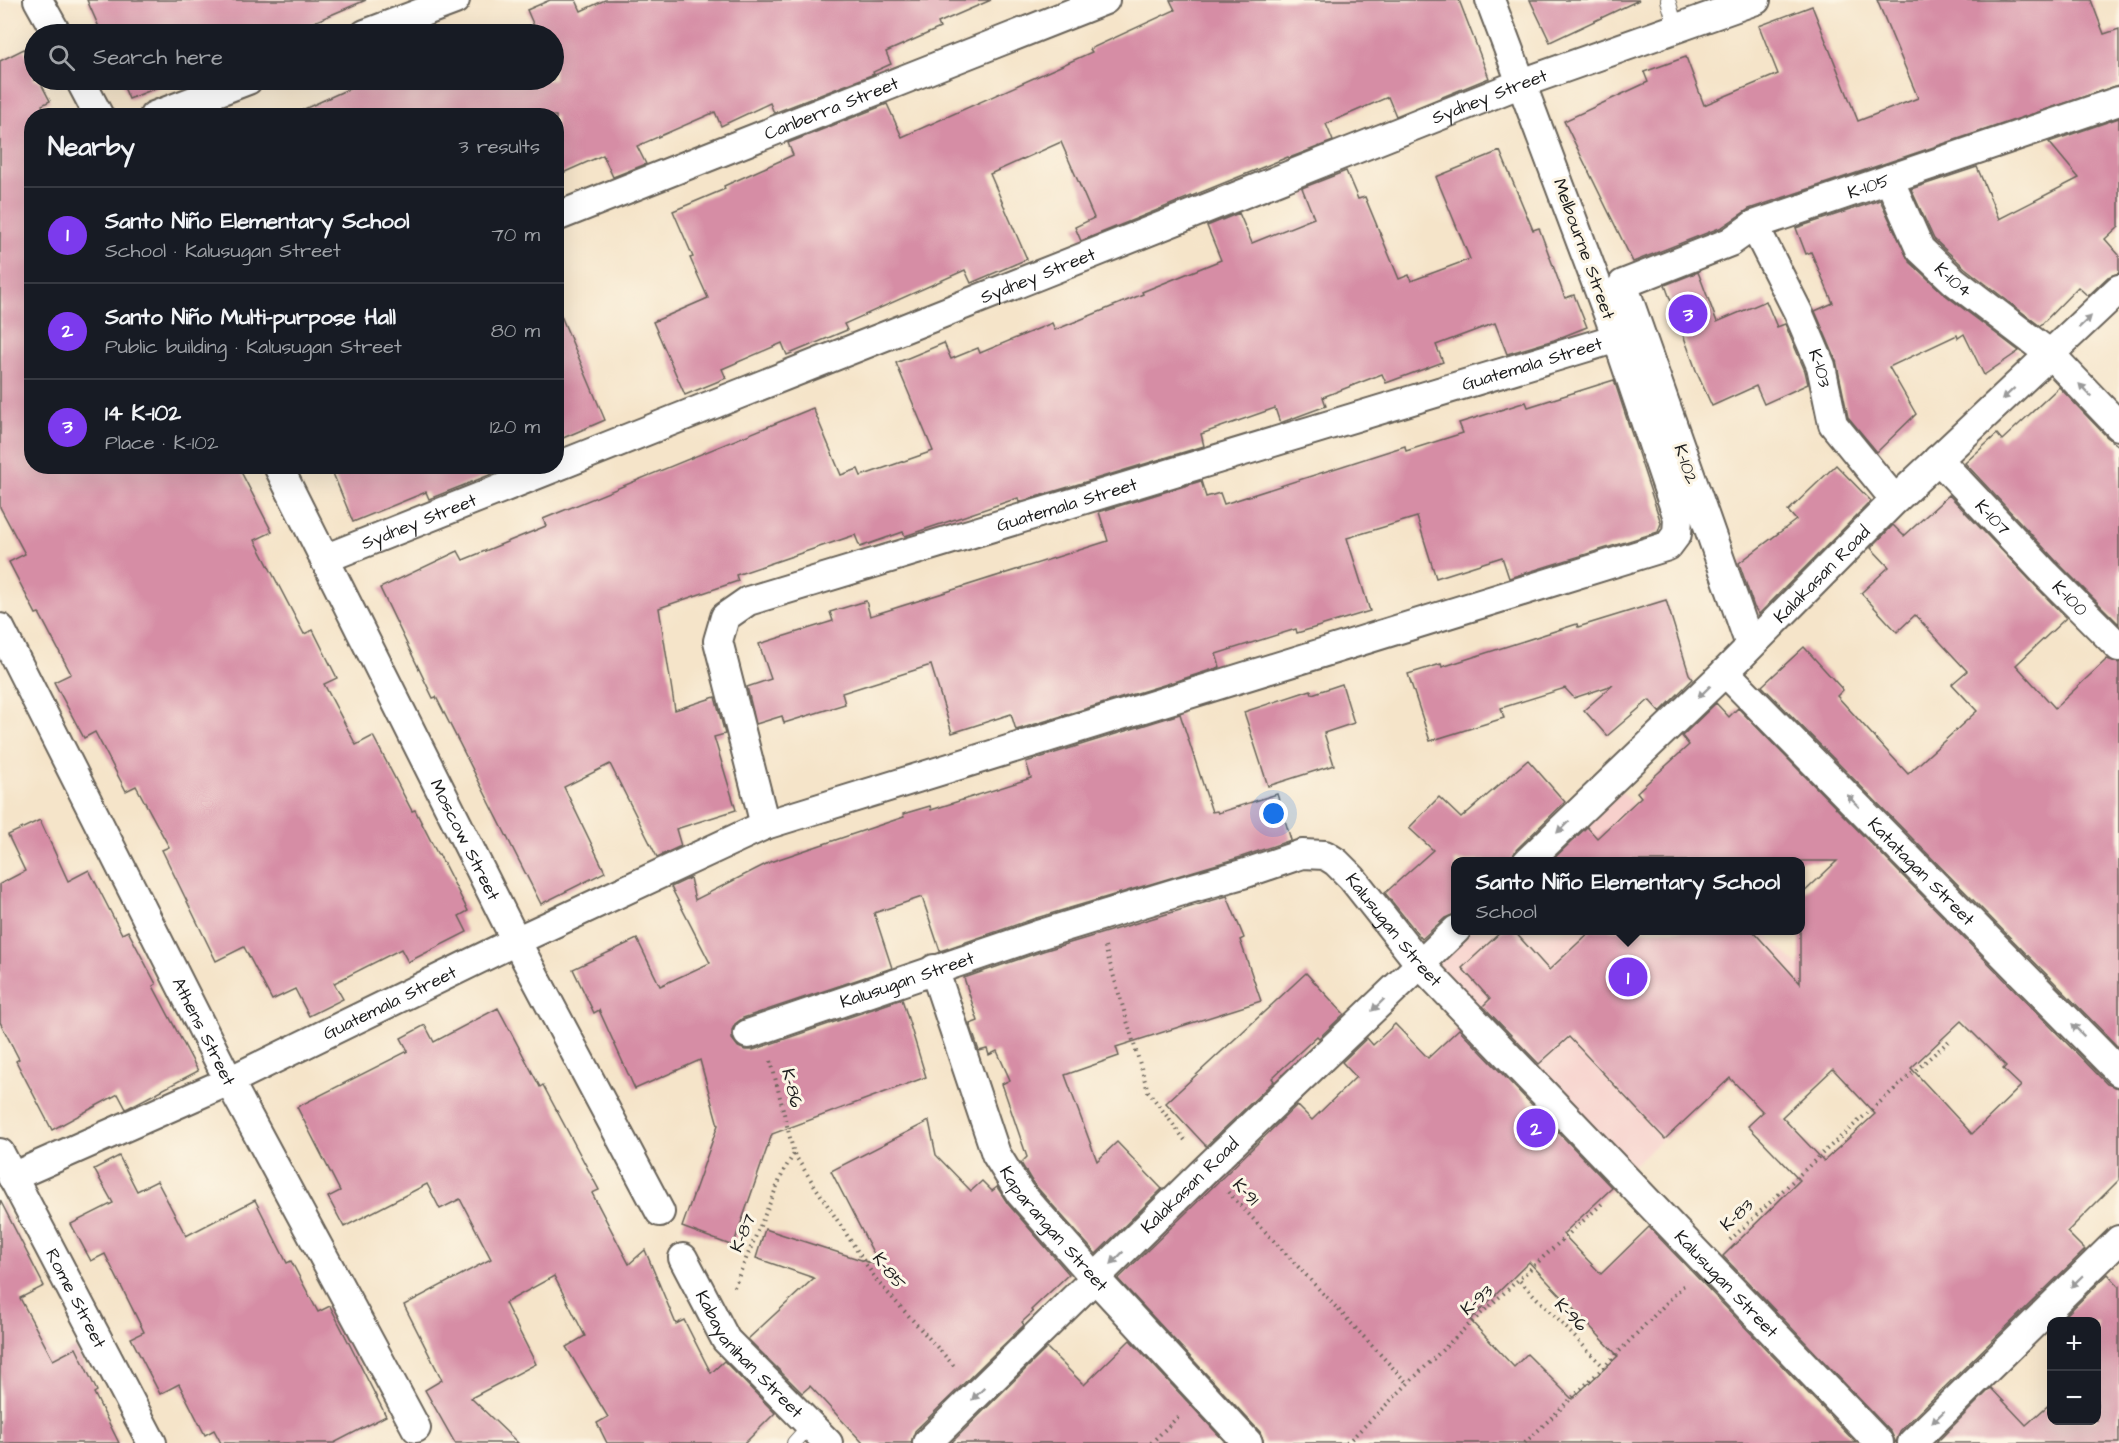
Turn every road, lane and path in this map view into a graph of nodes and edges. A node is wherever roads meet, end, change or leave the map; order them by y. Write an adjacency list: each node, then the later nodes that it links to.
1 (38, 0): 7 (street)
2 (455, 0): 8 (street)
3 (1106, 0): 17 (street, Canberra Street)
4 (1490, 0): 10 (street, Melbourne Street)
5 (1668, 0): 9 (lane)
6 (1756, 0): 9 (street, Sydney Street)
7 (51, 24)
8 (391, 24)
9 (1676, 28): 10 (street, Sydney Street)
10 (1522, 83): 21 (street, Melbourne Street); 25 (street, Sydney Street)
11 (85, 90): 14 (street)
12 (222, 90): 15 (street)
13 (2119, 101): 16 (street, K-105)
14 (95, 108)
15 (175, 108)
16 (1889, 179): 18 (street, K-105); 22 (street, K-104)
17 (564, 214)
18 (1754, 225): 19 (street, K-105); 28 (street, K-103)
19 (1623, 284): 33 (street, K-102)
20 (2119, 289): 22 (street, Kalakasan Road, one-way to 20)
21 (1617, 338): 29 (street, Melbourne Street); 36 (street, Guatemala Street)
22 (2050, 354): 23 (street, K-104, one-way to 22); 24 (street, Kalakasan Road, one-way to 24)
23 (2119, 426)
24 (1938, 459): 28 (street, Kalakasan Road); 31 (street, K-107)
25 (564, 464)
26 (282, 474): 30 (street, Moscow Street)
27 (538, 474): 30 (street, Sydney Street)
28 (1895, 500): 33 (street, Kalakasan Road)
29 (1677, 534): 36 (street, Guatemala Street)
30 (324, 559): 40 (street, Moscow Street)
31 (2046, 574): 34 (street, K-100)
32 (0, 628): 46 (street, Athens Street)
33 (1750, 645): 35 (street, Kalakasan Road)
34 (2119, 647)
35 (1725, 672): 37 (street, Kalakasan Road, one-way to 37); 45 (street, Katatagan Street, one-way to 35)
36 (765, 825): 40 (street, Guatemala Street)
37 (1531, 857)
38 (1096, 918): 41 (street, Kalusugan Street); 42 (street, Kalusugan Street); 49 (path, K-91)
39 (1451, 934): 41 (street, Kalakasan Road)
40 (516, 941): 46 (street, Guatemala Street); 51 (street, Moscow Street)
41 (1420, 964): 49 (street, Kalakasan Road, one-way to 49); 50 (street, Kalusugan Street)
42 (934, 969): 43 (street, Kalusugan Street); 55 (street, Kaparangan Street)
43 (756, 1032): 47 (path, K-86)
44 (1951, 1039): 54 (path, K-83)
45 (2119, 1072)
46 (229, 1081): 48 (street, Guatemala Street); 62 (street, Athens Street)
47 (794, 1154): 57 (path, K-87); 60 (path, K-85)
48 (6, 1165): 64 (street, Rome Street)
49 (1206, 1169): 55 (street, Kalakasan Road, one-way to 55); 59 (path, K-91)
50 (1628, 1180): 54 (street, Kalusugan Street); 56 (path, K-93)
51 (660, 1212)
52 (2119, 1240): 71 (street, one-way to 71)
53 (683, 1258): 57 (street, Kabayanihan Street)
54 (1706, 1263): 58 (path, K-83); 70 (street, Kalusugan Street)
55 (1096, 1279): 60 (street, Kalakasan Road); 61 (street, Kaparangan Street)
56 (1520, 1281): 58 (path, K-96); 59 (path, K-93)
57 (719, 1324): 63 (street, Kabayanihan Street)
58 (1604, 1367): 69 (path, K-83)
59 (1408, 1384): 68 (path, K-93)
60 (978, 1394): 65 (street, Kalakasan Road, one-way to 65)
61 (1202, 1395): 66 (path); 67 (street, Kaparangan Street)
62 (416, 1428)
63 (811, 1437)
64 (152, 1443)
65 (927, 1443)
66 (1151, 1443)
67 (1248, 1443)
68 (1347, 1443)
69 (1525, 1443)
70 (1879, 1443)
71 (1912, 1443)

